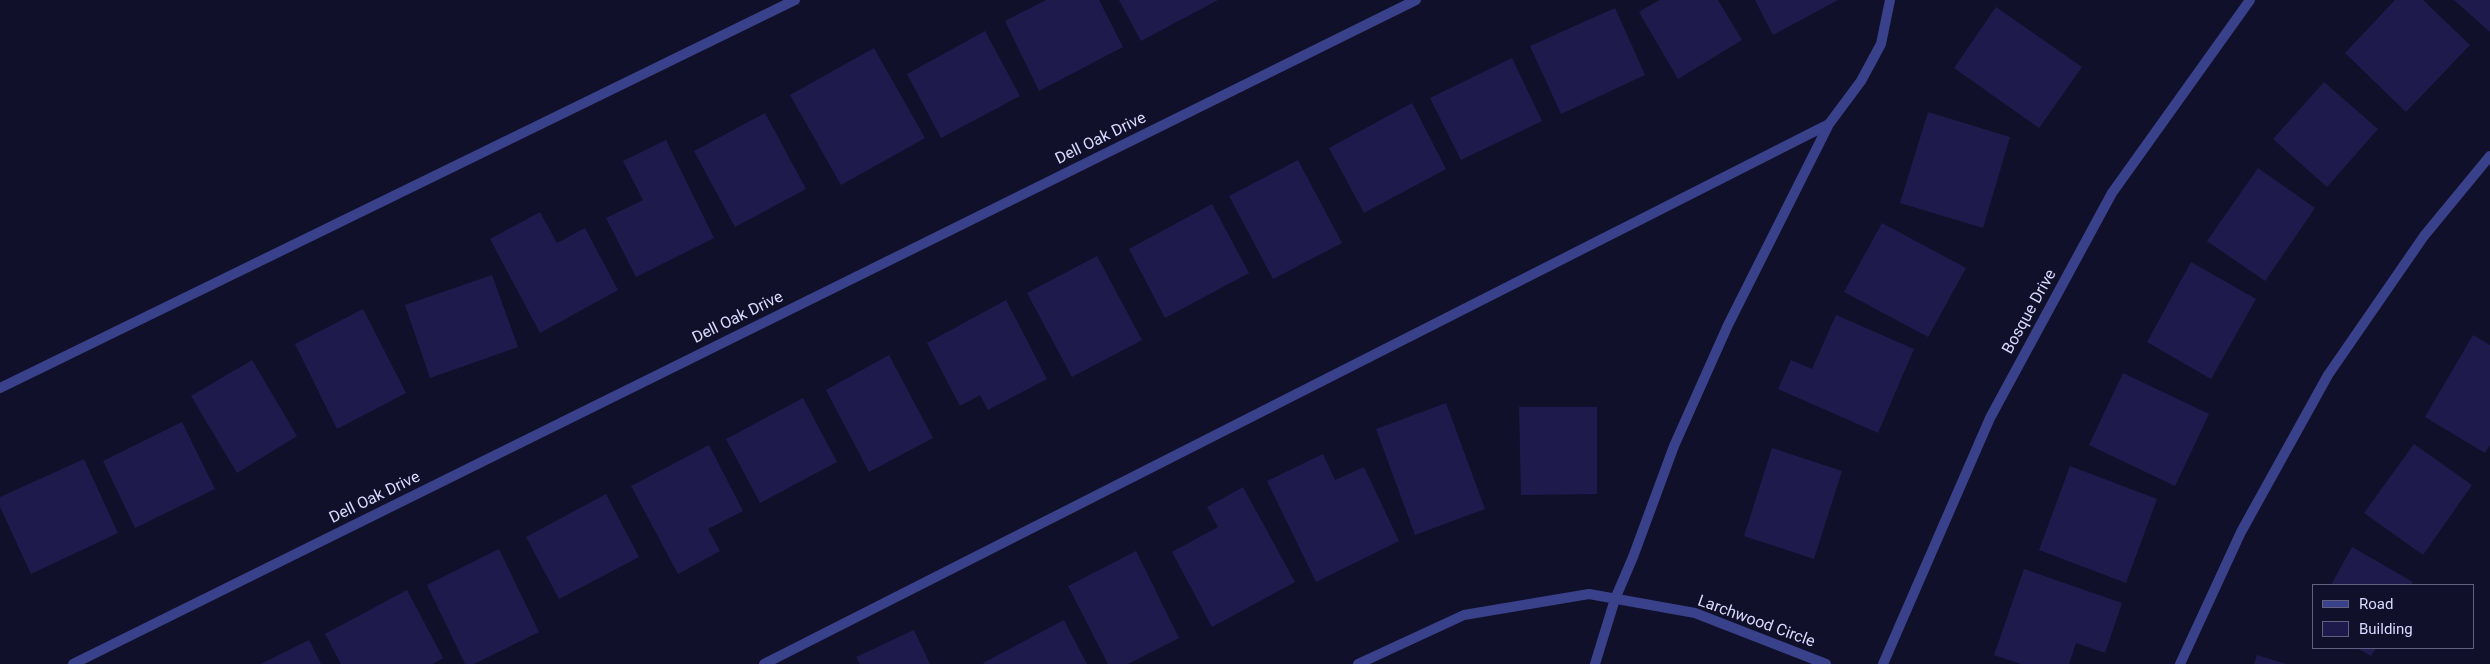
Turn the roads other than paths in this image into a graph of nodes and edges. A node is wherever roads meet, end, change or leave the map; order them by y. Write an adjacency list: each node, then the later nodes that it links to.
1 (795, 0): 7 (street)
2 (1416, 0): 9 (street, Dell Oak Drive)
3 (1890, 0): 5 (street)
4 (2250, 0): 14 (street, Bosque Drive)
5 (1829, 124): 8 (street); 10 (street)
6 (2490, 156): 15 (street)
7 (0, 388)
8 (1615, 599): 11 (street, Larchwood Circle); 12 (street); 13 (street, Larchwood Circle)
9 (73, 664)
10 (764, 664)
11 (1358, 664)
12 (1595, 664)
13 (1826, 664)
14 (1883, 664)
15 (2180, 664)

